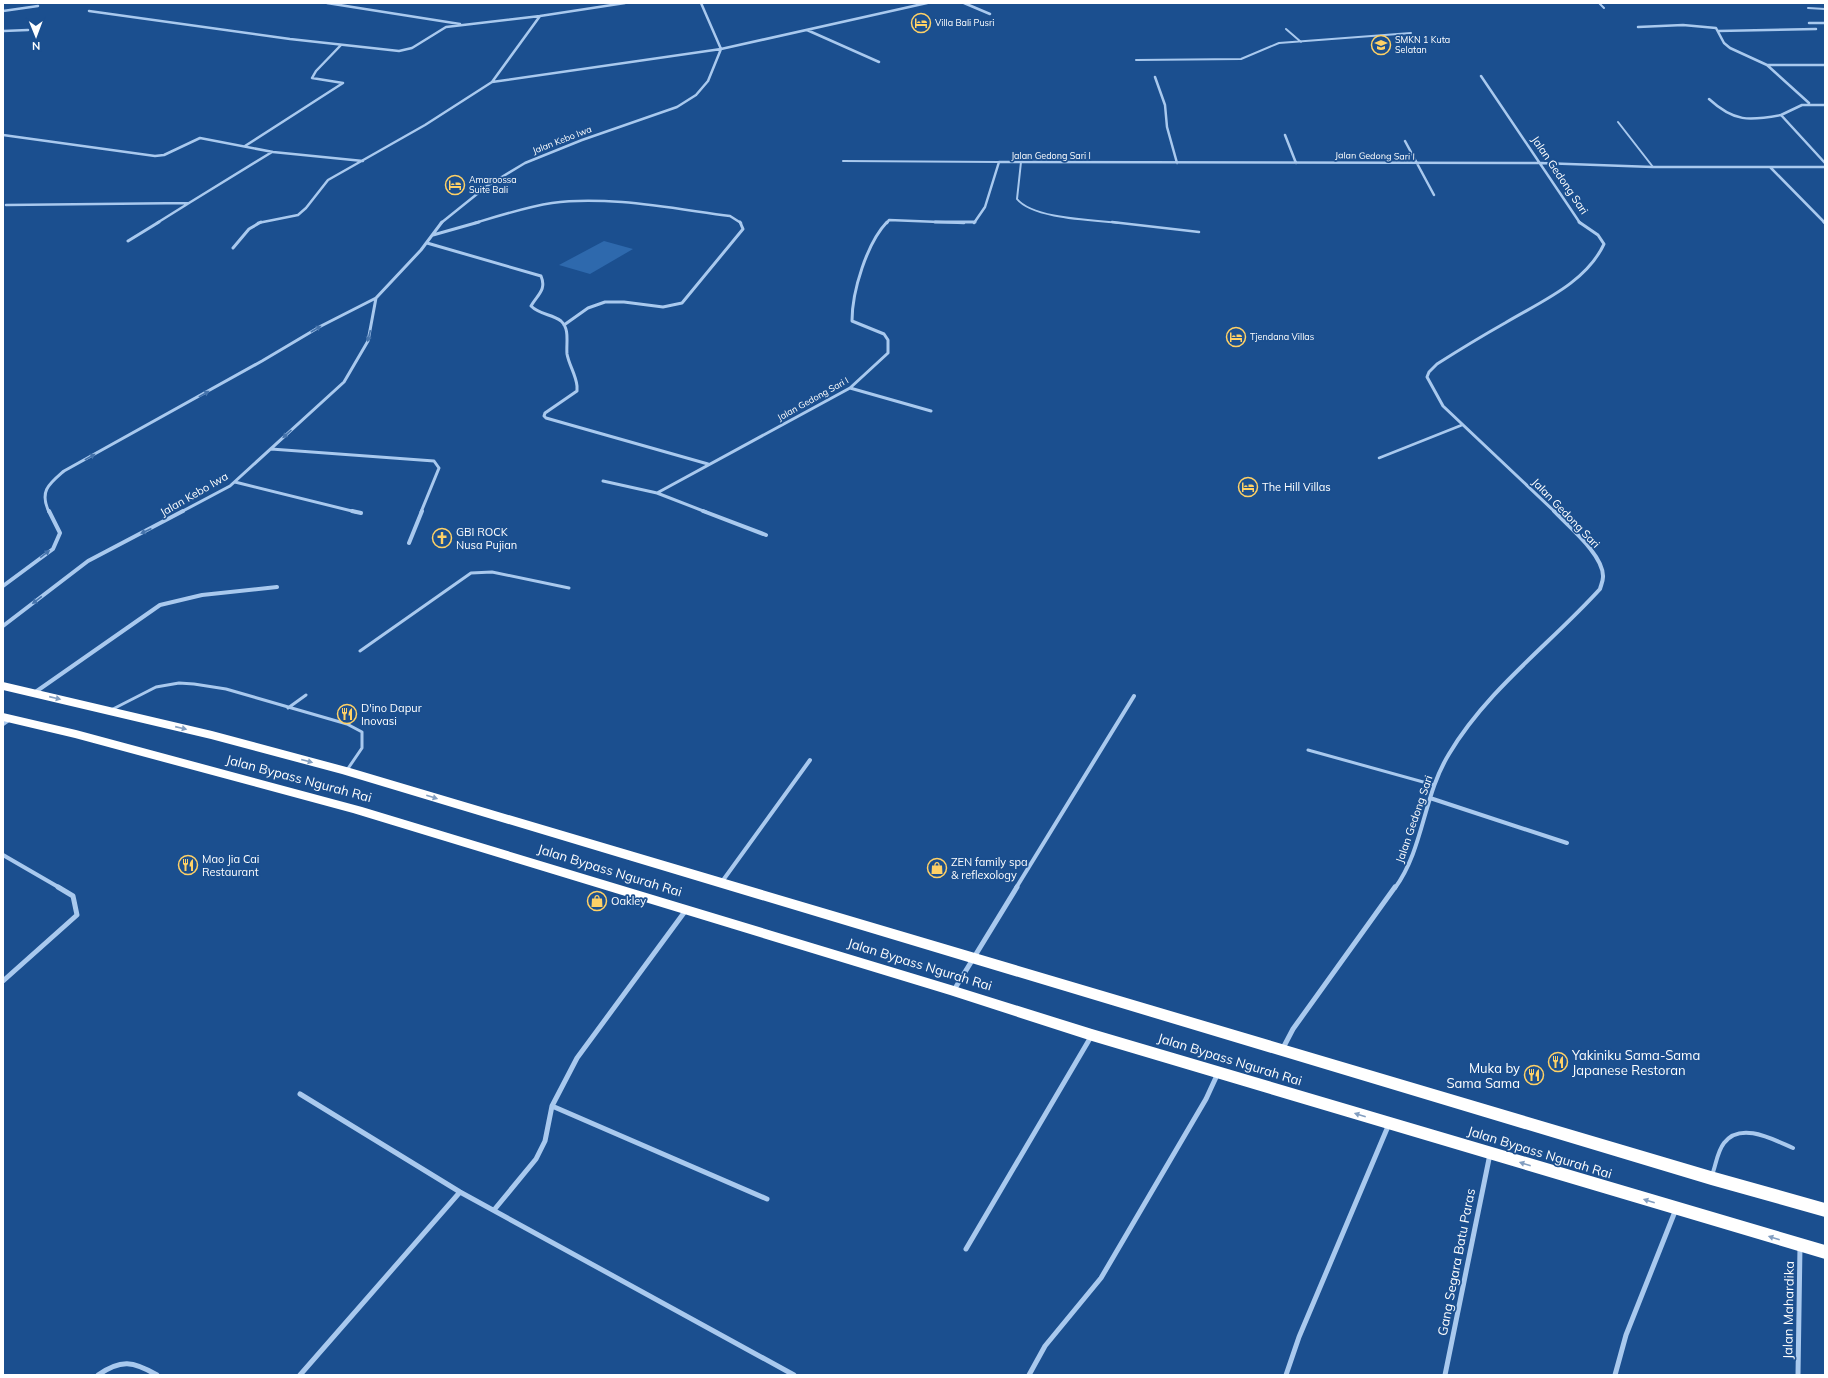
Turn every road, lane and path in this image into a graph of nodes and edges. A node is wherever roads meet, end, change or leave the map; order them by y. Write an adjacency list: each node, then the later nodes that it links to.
1 (327, 3): 17 (street)
2 (624, 3): 14 (street)
3 (701, 3): 28 (street)
4 (927, 3): 21 (street)
5 (964, 3): 13 (street)
6 (1599, 3): 8 (lane)
7 (38, 6): 11 (street)
8 (1604, 8)
9 (1808, 8): 10 (lane)
10 (1825, 9)
11 (3, 11)
12 (89, 11): 27 (street)
13 (990, 14)
14 (540, 16): 17 (street); 35 (street)
15 (1809, 23): 16 (street)
16 (1825, 23)
17 (464, 25): 27 (street)
18 (1638, 27): 23 (street)
19 (1816, 29): 23 (street)
20 (28, 30): 24 (street)
21 (807, 30): 28 (street); 30 (street)
22 (1286, 30): 26 (lane)
23 (1718, 30): 31 (street)
24 (3, 31)
25 (1412, 33): 26 (lane)
26 (1301, 42): 29 (lane)
27 (341, 45): 44 (street)
28 (721, 49): 35 (street); 63 (street, Jalan Kebo Iwa)
29 (1136, 60)
30 (879, 62)
31 (1767, 65): 32 (street); 37 (street)
32 (1825, 65)
33 (1481, 76): 52 (street, Jalan Gedong Sari)
34 (1155, 77): 50 (street)
35 (492, 82): 46 (street)
36 (1709, 99): 39 (street)
37 (1809, 103): 38 (street); 39 (street)
38 (1825, 104)
39 (1781, 115): 53 (street)
40 (1618, 122): 55 (lane)
41 (3, 135): 44 (street)
42 (1285, 135): 51 (street)
43 (1405, 141): 54 (street)
44 (244, 147): 45 (street)
45 (273, 152): 46 (street); 59 (street)
46 (364, 161): 66 (street)
47 (844, 161): 48 (lane)
48 (999, 162): 49 (street, Jalan Gedong Sari I); 69 (street, Jalan Gedong Sari I)
49 (1021, 162): 50 (street, Jalan Gedong Sari I); 62 (lane)
50 (1177, 163): 51 (street, Jalan Gedong Sari I)
51 (1296, 163): 54 (street, Jalan Gedong Sari I)
52 (1542, 163): 54 (street, Jalan Gedong Sari I); 55 (street, Jalan Gedong Sari I); 71 (street, Jalan Gedong Sari)
53 (1825, 163)
54 (1416, 164): 58 (street)
55 (1653, 167): 57 (street, Jalan Gedong Sari I)
56 (1825, 167): 57 (street, Jalan Gedong Sari I)
57 (1770, 168): 61 (street)
58 (1434, 196)
59 (189, 203): 60 (street); 64 (street)
60 (6, 205)
61 (1825, 223)
62 (1199, 232)
63 (433, 235): 65 (street, Jalan Kebo Iwa); 68 (street)
64 (128, 241)
65 (427, 243): 67 (street, Jalan Kebo Iwa); 68 (street)
66 (233, 248)
67 (376, 298): 72 (street, Jalan Kebo Iwa, one-way to 72); 81 (street, Jalan Kebo Iwa, one-way to 67)
68 (564, 325): 74 (street)
69 (850, 388): 70 (street); 74 (street, Jalan Gedong Sari I)
70 (931, 411)
71 (1462, 425): 73 (lane); 96 (street, Jalan Gedong Sari)
72 (271, 449): 76 (street, Jalan Kebo Iwa); 80 (street)
73 (1379, 458)
74 (708, 464): 77 (street, Jalan Gedong Sari I)
75 (603, 481): 77 (street)
76 (235, 482): 78 (street); 84 (street, Jalan Kebo Iwa, one-way to 84)
77 (657, 493): 79 (street)
78 (361, 513)
79 (766, 535)
80 (409, 543)
81 (3, 586)
82 (277, 587): 87 (street)
83 (569, 588): 85 (lane)
84 (3, 626)
85 (360, 652)
86 (3, 686): 87 (highway, Jalan Bypass Ngurah Rai)
87 (33, 693): 91 (highway, Jalan Bypass Ngurah Rai, one-way to 91)
88 (306, 695): 90 (lane)
89 (1134, 696): 102 (street)
90 (288, 708): 91 (lane); 95 (lane)
91 (110, 711): 95 (highway, Jalan Bypass Ngurah Rai, one-way to 95)
92 (6, 720): 101 (highway, Jalan Bypass Ngurah Rai)
93 (1308, 750): 96 (lane)
94 (810, 760): 100 (street)
95 (346, 771): 100 (highway, Jalan Bypass Ngurah Rai, one-way to 100)
96 (1434, 785): 97 (street, Jalan Gedong Sari)
97 (1430, 798): 98 (street); 106 (street, Jalan Gedong Sari)
98 (1567, 843)
99 (3, 855): 103 (street)
100 (721, 883): 102 (highway, Jalan Bypass Ngurah Rai)
101 (687, 910): 104 (highway, Jalan Bypass Ngurah Rai); 109 (street)
102 (972, 958): 104 (street); 106 (highway, Jalan Bypass Ngurah Rai)
103 (3, 981)
104 (954, 991): 105 (highway, Jalan Bypass Ngurah Rai)
105 (1092, 1035): 107 (highway, Jalan Bypass Ngurah Rai); 120 (street)
106 (1282, 1050): 113 (highway, Jalan Bypass Ngurah Rai)
107 (1219, 1073): 110 (highway, Jalan Bypass Ngurah Rai, one-way to 107); 126 (street)
108 (300, 1094): 114 (street)
109 (552, 1106): 115 (street); 117 (street)
110 (1390, 1124): 112 (highway, Jalan Bypass Ngurah Rai); 127 (street)
111 (1793, 1148): 113 (lane)
112 (1490, 1153): 116 (highway, Jalan Bypass Ngurah Rai, one-way to 112); 128 (street, Gang Segara Batu Paras)
113 (1711, 1178): 118 (highway, Jalan Bypass Ngurah Rai)
114 (460, 1192): 117 (street); 124 (street)
115 (767, 1199)
116 (1676, 1209): 119 (highway, Jalan Bypass Ngurah Rai, one-way to 116); 129 (street)
117 (494, 1210): 125 (street)
118 (1825, 1210)
119 (1800, 1246): 121 (highway, Jalan Bypass Ngurah Rai); 130 (street, Jalan Mahardika)
120 (966, 1248)
121 (1825, 1252)
122 (98, 1375): 123 (street)
123 (157, 1375)
124 (300, 1375)
125 (794, 1375)
126 (1029, 1375)
127 (1286, 1375)
128 (1445, 1375)
129 (1615, 1375)
130 (1798, 1375)

